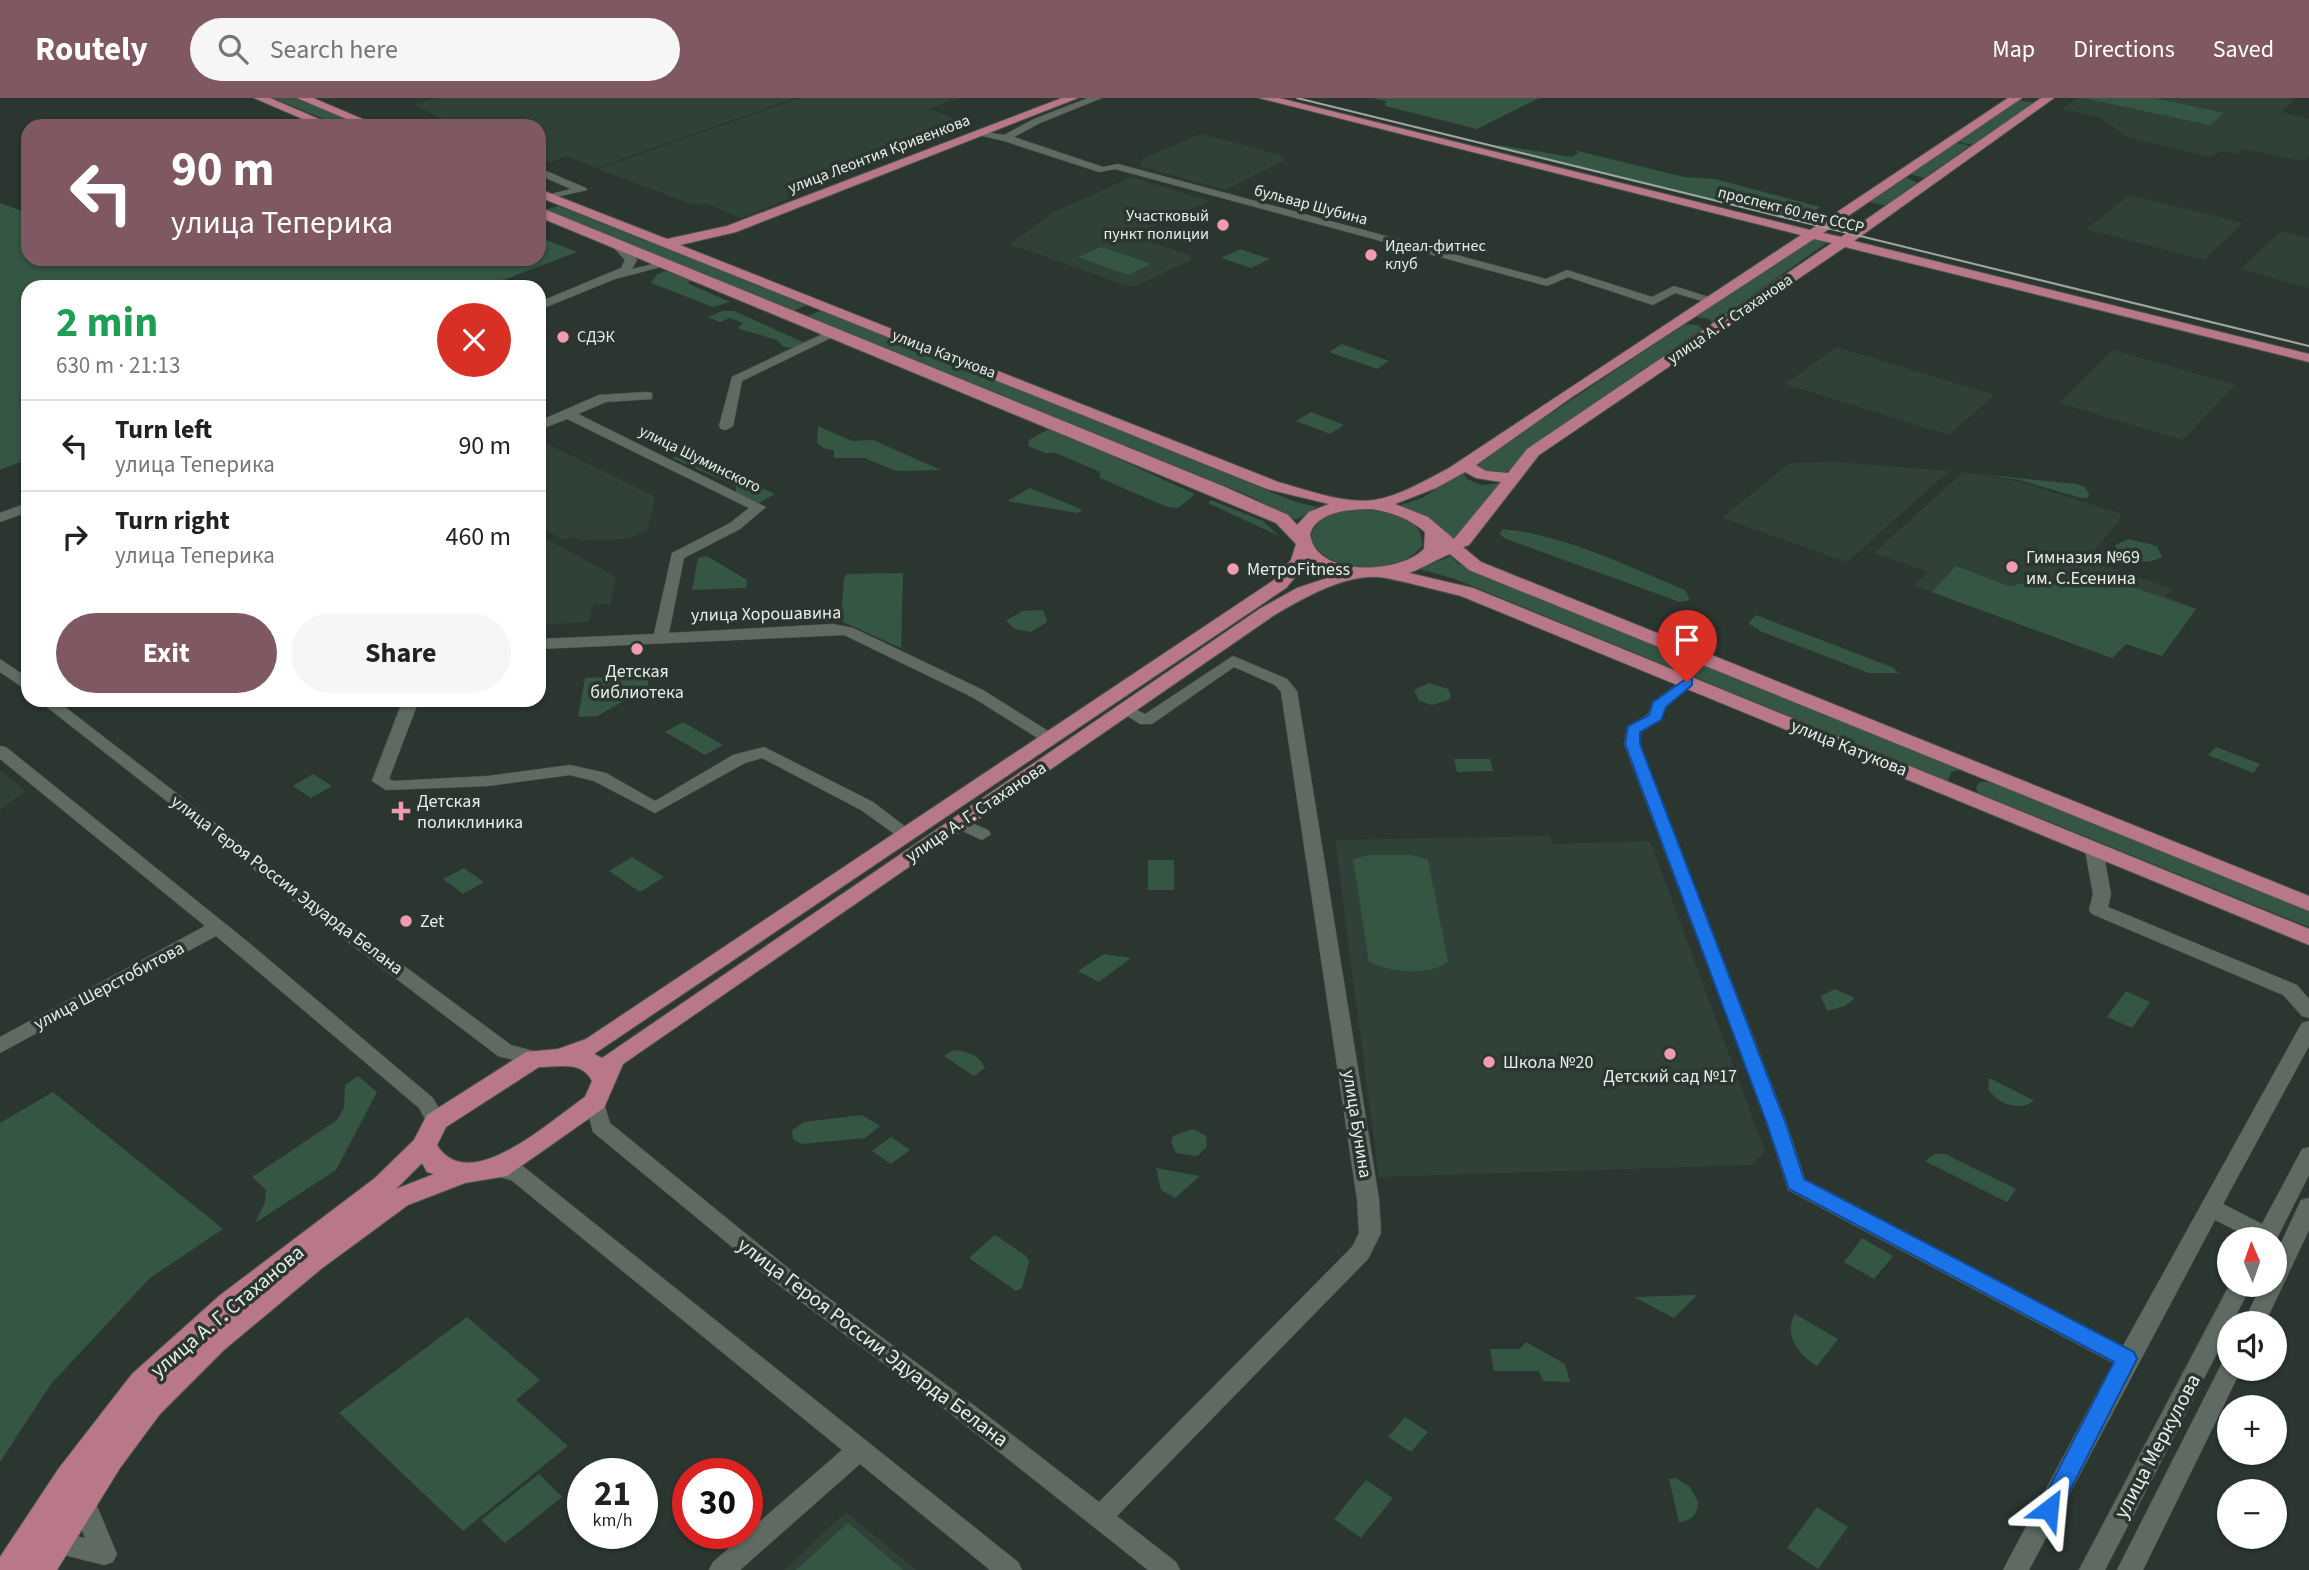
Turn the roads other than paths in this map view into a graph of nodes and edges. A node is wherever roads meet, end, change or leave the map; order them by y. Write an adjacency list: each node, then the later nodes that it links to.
1 (260, 98): 10 (main road)
2 (303, 98): 11 (main road)
3 (1064, 98): 9 (main road, улица Леонтия Кривенкова)
4 (1072, 98): 9 (main road, улица Леонтия Кривенкова)
5 (1097, 98): 13 (street)
6 (1265, 98): 22 (main road, проспект 60 лет СССР)
7 (2016, 98): 15 (main road, улица А. Г. Стаханова)
8 (2048, 98): 16 (main road, улица А. Г. Стаханова)
9 (1038, 111): 12 (main road, улица Леонтия Кривенкова)
10 (312, 119)
11 (356, 119)
12 (979, 134): 13 (street, бульвар Шубина); 21 (main road, улица Леонтия Кривенкова)
13 (1006, 138): 29 (street, бульвар Шубина)
14 (546, 174): 17 (street)
15 (1898, 178): 16 (main road); 18 (main road, улица А. Г. Стаханова)
16 (1928, 184): 19 (main road, улица А. Г. Стаханова)
17 (548, 199): 25 (main road, улица Катукова)
18 (1866, 200): 19 (main road); 22 (main road, улица А. Г. Стаханова)
19 (1895, 207): 23 (main road, улица А. Г. Стаханова)
20 (546, 215): 24 (main road, улица Катукова)
21 (731, 229): 25 (main road); 26 (main road)
22 (1813, 234): 23 (main road, проспект 60 лет СССР); 29 (main road, улица А. Г. Стаханова)
23 (1844, 242): 34 (main road, улица А. Г. Стаханова); 36 (main road, проспект 60 лет СССР)
24 (615, 243): 27 (main road, улица Катукова); 28 (street)
25 (667, 243): 26 (main road, улица Катукова)
26 (712, 261): 30 (main road, улица Катукова)
27 (667, 264): 28 (street); 32 (main road, улица Катукова)
28 (602, 281): 31 (street)
29 (1712, 300): 33 (main road, улица А. Г. Стаханова)
30 (814, 302): 32 (main road); 43 (main road, улица Катукова)
31 (546, 303)
32 (786, 313): 35 (main road, улица Катукова)
33 (1681, 320): 34 (main road); 41 (main road, улица А. Г. Стаханова)
34 (1713, 331): 42 (main road, улица А. Г. Стаханова)
35 (835, 332): 40 (street); 48 (main road, улица Катукова)
36 (2309, 358)
37 (647, 396): 38 (street)
38 (567, 414): 39 (street); 52 (street, улица Шуминского)
39 (546, 423)
40 (726, 426)
41 (1464, 465): 42 (main road); 44 (main road, улица А. Г. Стаханова)
42 (1514, 479): 49 (main road, улица А. Г. Стаханова)
43 (1353, 505): 44 (main road); 48 (main road, улица А. Г. Стаханова)
44 (1371, 505): 47 (main road, улица Катукова)
45 (21, 510): 46 (street)
46 (0, 518)
47 (1433, 532): 49 (main road, улица Катукова); 50 (main road)
48 (1302, 543): 51 (main road, улица Катукова); 60 (main road, улица А. Г. Стаханова)
49 (1460, 549): 50 (main road); 62 (main road, улица Катукова)
50 (1430, 556): 51 (main road)
51 (1375, 573): 56 (main road, улица Катукова); 59 (main road, улица А. Г. Стаханова)
52 (661, 636): 53 (street, улица Хорошавина); 60 (street, улица Хорошавина)
53 (546, 644)
54 (0, 664): 55 (street)
55 (21, 680)
56 (1687, 682): 63 (main road, улица Катукова); 87 (street)
57 (55, 707): 75 (street, улица Героя России Эдуарда Белана)
58 (408, 707): 65 (street)
59 (1126, 710): 64 (main road, улица А. Г. Стаханова); 91 (street, улица Бунина)
60 (1050, 739): 65 (main road, улица А. Г. Стаханова)
61 (0, 751): 69 (street)
62 (1993, 776): 63 (main road); 68 (main road, улица Катукова)
63 (1967, 796): 67 (main road, улица Катукова)
64 (960, 823): 66 (street); 76 (main road, улица А. Г. Стаханова)
65 (906, 834): 74 (main road, улица А. Г. Стаханова)
66 (982, 834)
67 (2094, 850): 70 (main road, улица Катукова); 71 (street)
68 (2309, 904)
69 (218, 928): 73 (street, улица Шерстобитова); 77 (street)
70 (2309, 938)
71 (2309, 1012)
72 (2309, 1028): 82 (street)
73 (0, 1045)
74 (561, 1056): 75 (main road); 76 (main road)
75 (534, 1058): 77 (main road, улица А. Г. Стаханова)
76 (600, 1091): 79 (main road); 91 (street, улица Героя России Эдуарда Белана)
77 (430, 1133): 80 (main road); 94 (main road, улица А. Г. Стаханова)
78 (2309, 1155): 84 (street)
79 (498, 1169): 80 (main road, улица А. Г. Стаханова); 89 (street)
80 (462, 1174): 90 (main road, улица А. Г. Стаханова)
81 (2309, 1206): 85 (street)
82 (2211, 1208): 83 (street); 87 (street)
83 (2247, 1227)
84 (2271, 1227)
85 (2287, 1254)
86 (2234, 1297): 100 (street, улица Меркулова)
87 (2127, 1359): 99 (street)
88 (2224, 1381): 101 (street, улица Меркулова)
89 (859, 1450): 96 (street); 97 (street)
90 (83, 1502): 92 (main road, улица А. Г. Стаханова); 93 (street)
91 (1100, 1517): 98 (street, улица Героя России Эдуарда Белана)
92 (57, 1543): 93 (street); 95 (main road, улица А. Г. Стаханова)
93 (99, 1562)
94 (9, 1570)
95 (40, 1570)
96 (722, 1570)
97 (1009, 1570)
98 (1167, 1570)
99 (2016, 1570)
100 (2092, 1570)
101 (2130, 1570)

